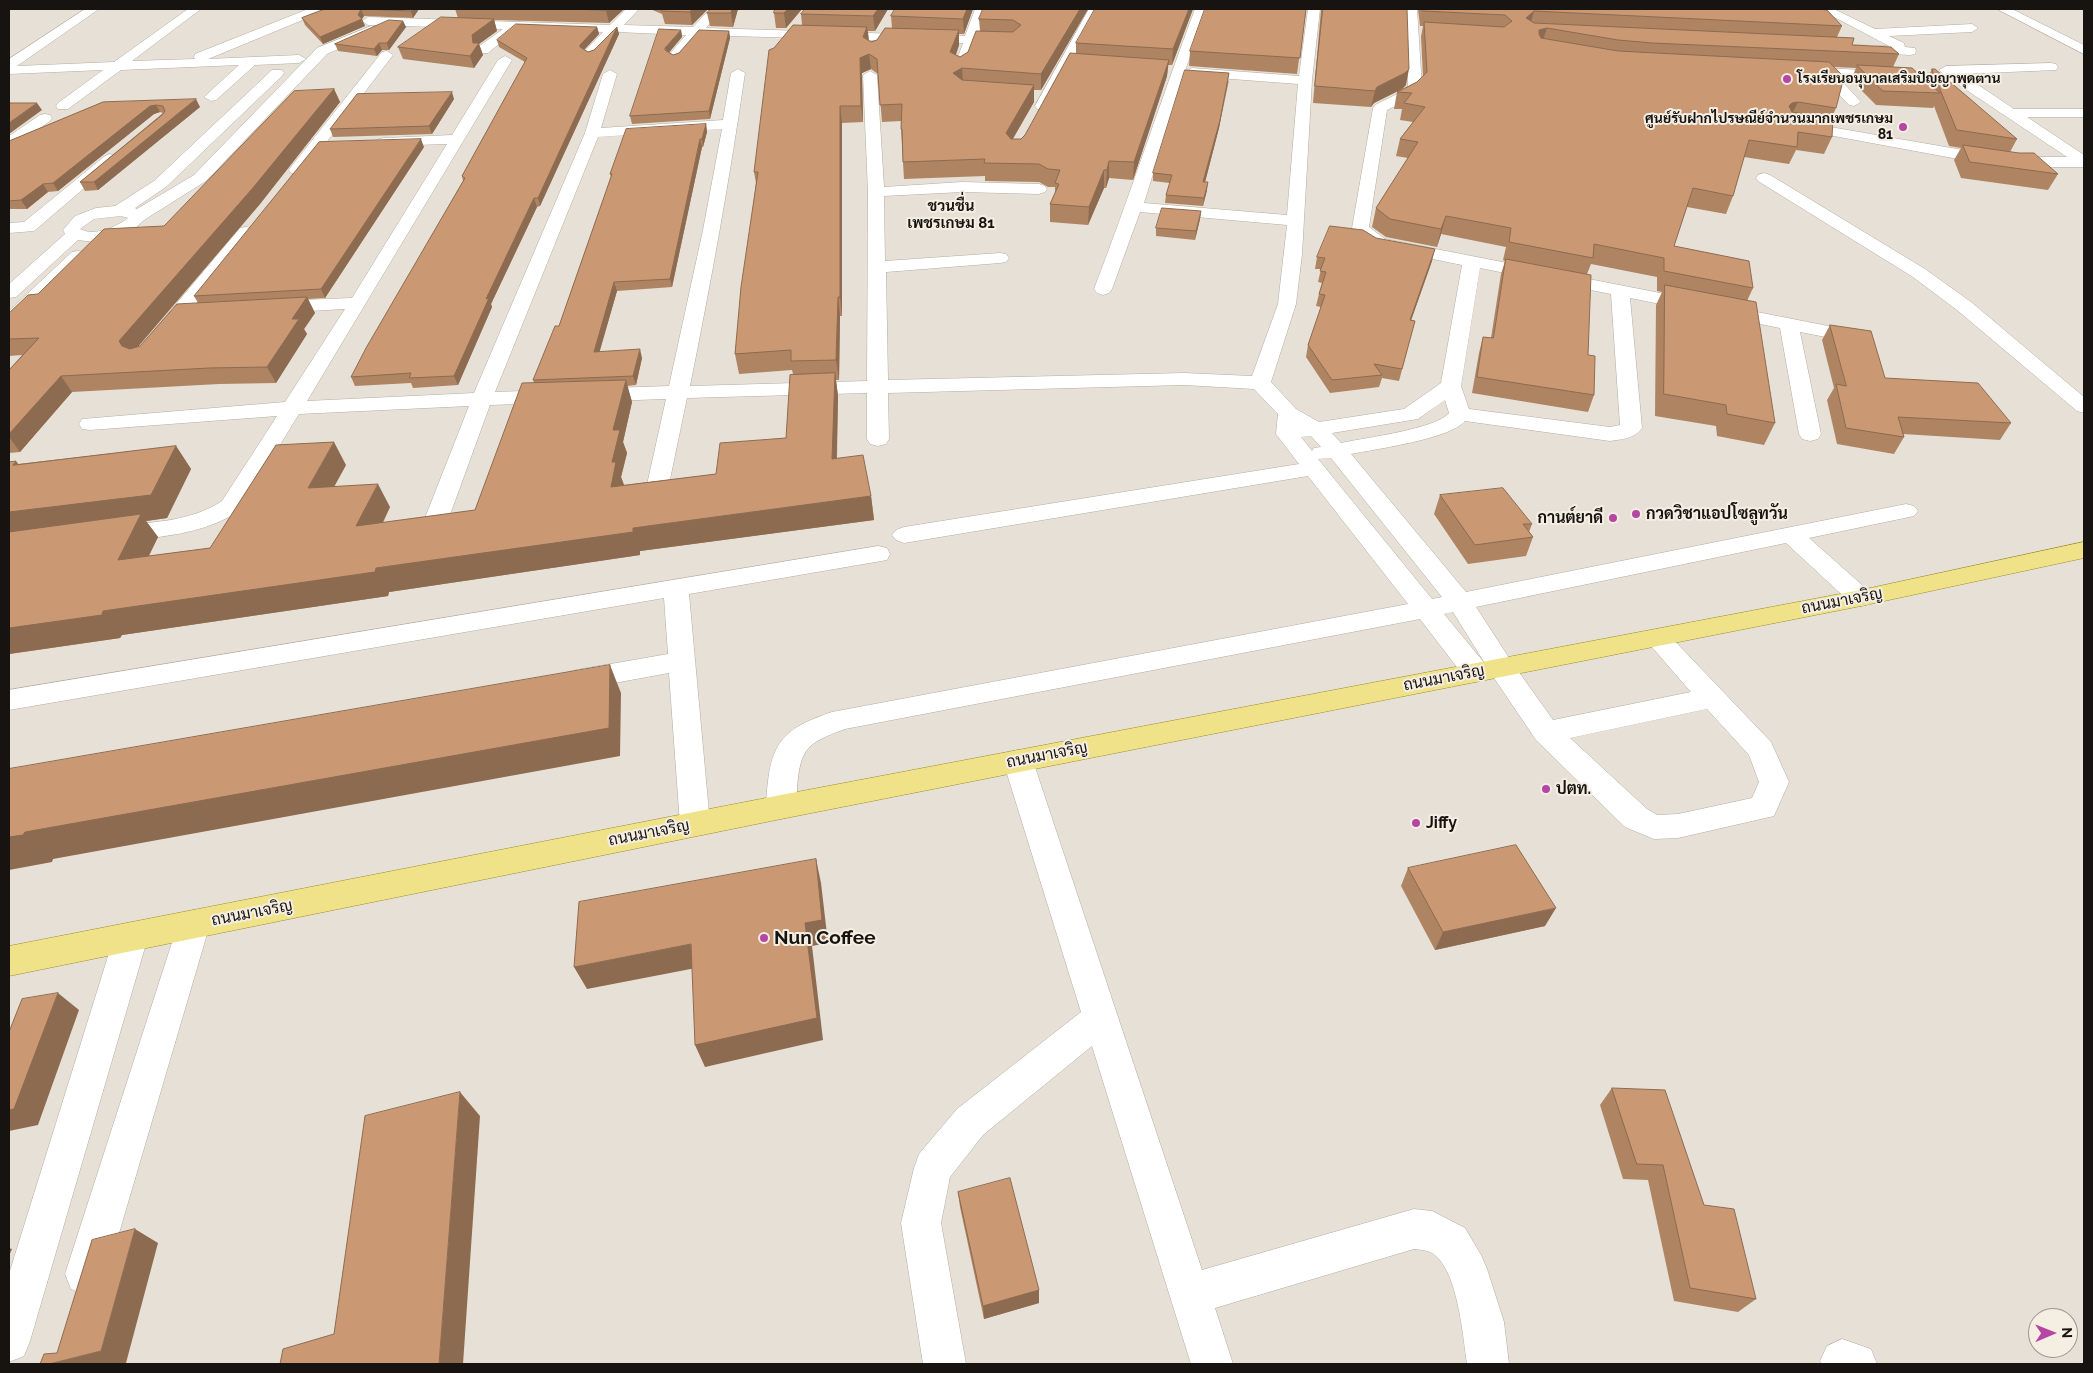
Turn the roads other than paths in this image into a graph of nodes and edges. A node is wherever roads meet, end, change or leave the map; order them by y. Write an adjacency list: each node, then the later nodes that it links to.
1 (92, 9): 49 (street)
2 (195, 9): 51 (street)
3 (318, 9): 48 (street)
4 (400, 9): 17 (street)
5 (420, 9): 19 (street)
6 (633, 9): 26 (street)
7 (716, 9): 27 (street)
8 (981, 9): 32 (street)
9 (1095, 9): 47 (street)
10 (1201, 9): 55 (street)
11 (1314, 9): 63 (street)
12 (1411, 9): 97 (street)
13 (1826, 9): 28 (street)
14 (2003, 9): 38 (street)
15 (456, 14): 22 (street)
16 (543, 15): 24 (street)
17 (368, 21): 19 (street); 44 (street)
18 (800, 22): 30 (street)
19 (387, 23): 21 (street); 43 (street)
20 (888, 23): 31 (street)
21 (416, 24): 22 (street); 29 (street)
22 (442, 24): 23 (street)
23 (514, 26): 24 (street); 37 (street)
24 (530, 26): 26 (street)
25 (1972, 28): 28 (street)
26 (613, 29): 27 (street); 41 (street)
27 (696, 32): 30 (street); 42 (street)
28 (1874, 33): 40 (street)
29 (401, 34)
30 (791, 34): 31 (street); 34 (street)
31 (880, 37): 32 (street); 39 (street)
32 (970, 40): 33 (street); 52 (street)
33 (1013, 41)
34 (780, 47)
35 (1850, 48): 40 (street)
36 (385, 50): 80 (street)
37 (483, 50)
38 (2084, 50)
39 (873, 51)
40 (1910, 51): 57 (street)
41 (589, 53)
42 (674, 56)
43 (315, 58): 44 (street); 89 (street)
44 (292, 60): 46 (street); 88 (street)
45 (505, 60): 76 (street)
46 (250, 62): 48 (street); 65 (street)
47 (1064, 63): 50 (street); 66 (street)
48 (183, 64): 51 (street)
49 (9, 65)
50 (1083, 65)
51 (119, 66): 54 (street); 68 (street)
52 (960, 67)
53 (2051, 67): 57 (street)
54 (9, 70)
55 (1173, 70): 63 (street); 87 (street)
56 (1786, 70): 58 (street)
57 (1948, 71): 62 (street)
58 (1826, 72): 62 (street); 67 (street)
59 (738, 73): 73 (street)
60 (610, 74): 75 (street)
61 (870, 75): 86 (street)
62 (1961, 79): 69 (street)
63 (1305, 80): 91 (street)
64 (1028, 96): 66 (street)
65 (211, 97)
66 (1047, 98): 72 (street)
67 (1854, 102)
68 (63, 106)
69 (2011, 113): 70 (street); 82 (street)
70 (2084, 113)
71 (45, 118): 78 (street)
72 (1034, 120)
73 (731, 124): 75 (street); 114 (street)
74 (1790, 124): 82 (street)
75 (592, 133): 115 (street)
76 (455, 139): 77 (street); 102 (street)
77 (368, 142)
78 (9, 143)
79 (338, 143): 80 (street)
80 (319, 144): 84 (street)
81 (123, 148): 93 (street)
82 (2084, 162)
83 (1764, 178): 116 (street)
84 (287, 182)
85 (1039, 189): 86 (street)
86 (876, 192): 98 (street)
87 (1134, 207): 91 (street); 99 (street)
88 (119, 211): 89 (street); 94 (street)
89 (138, 216): 95 (street)
90 (256, 221): 106 (street)
91 (1295, 221): 111 (street)
92 (9, 228): 93 (street)
93 (28, 228): 94 (street); 94 (street)
94 (64, 229): 95 (street); 101 (street)
95 (102, 235): 103 (street)
96 (1000, 258): 98 (street)
97 (1472, 260): 100 (street); 112 (street)
98 (878, 267): 113 (street)
99 (1103, 288)
100 (1620, 290): 108 (street); 118 (street)
101 (9, 293)
102 (358, 303): 104 (street); 117 (street)
103 (16, 308): 107 (street)
104 (259, 308)
105 (200, 312): 106 (street)
106 (180, 313): 110 (street)
107 (9, 321)
108 (1789, 324): 109 (street); 122 (street)
109 (1871, 340)
110 (154, 342)
111 (1260, 383): 113 (street); 119 (street)
112 (1451, 386): 118 (street); 121 (street)
113 (878, 387): 114 (street); 123 (street)
114 (679, 392): 115 (street); 126 (street)
115 (482, 400): 117 (street); 128 (street)
116 (2084, 407)
117 (292, 408): 120 (street); 131 (street)
118 (1460, 414): 124 (street)
119 (1288, 423): 121 (street); 125 (street)
120 (90, 424)
121 (1316, 429): 124 (street)
122 (1810, 434)
123 (878, 439)
124 (1336, 450): 125 (street); 136 (street)
125 (1311, 462): 129 (street); 137 (street)
126 (657, 489)
127 (1906, 512): 130 (street)
128 (435, 522)
129 (904, 535)
130 (1792, 536): 135 (street); 136 (street)
131 (95, 537)
132 (2084, 550): 135 (main road, ถนนมาเจริญ)
133 (878, 554): 134 (street)
134 (676, 589): 139 (street); 143 (street)
135 (1861, 598): 138 (main road, ถนนมาเจริญ)
136 (1460, 602): 137 (street); 140 (street)
137 (1428, 610): 140 (street); 146 (street)
138 (1657, 638): 140 (main road, ถนนมาเจริญ); 142 (street)
139 (682, 661): 141 (street); 147 (street)
140 (1488, 670): 144 (street); 145 (main road, ถนนมาเจริญ)
141 (555, 684)
142 (1713, 698): 144 (street); 144 (street)
143 (9, 700)
144 (1546, 732)
145 (1018, 761): 146 (main road, ถนนมาเจริญ); 151 (street)
146 (782, 806): 147 (main road, ถนนมาเจริญ)
147 (695, 824): 148 (main road, ถนนมาเจริญ)
148 (194, 924): 149 (main road, ถนนมาเจริญ); 153 (street)
149 (131, 937): 150 (main road, ถนนมาเจริญ); 154 (street)
150 (9, 961)
151 (1100, 1018): 152 (street); 155 (street)
152 (1189, 1295): 156 (street); 157 (street)
153 (76, 1308)
154 (9, 1341)
155 (944, 1364)
156 (1212, 1364)
157 (1488, 1364)

